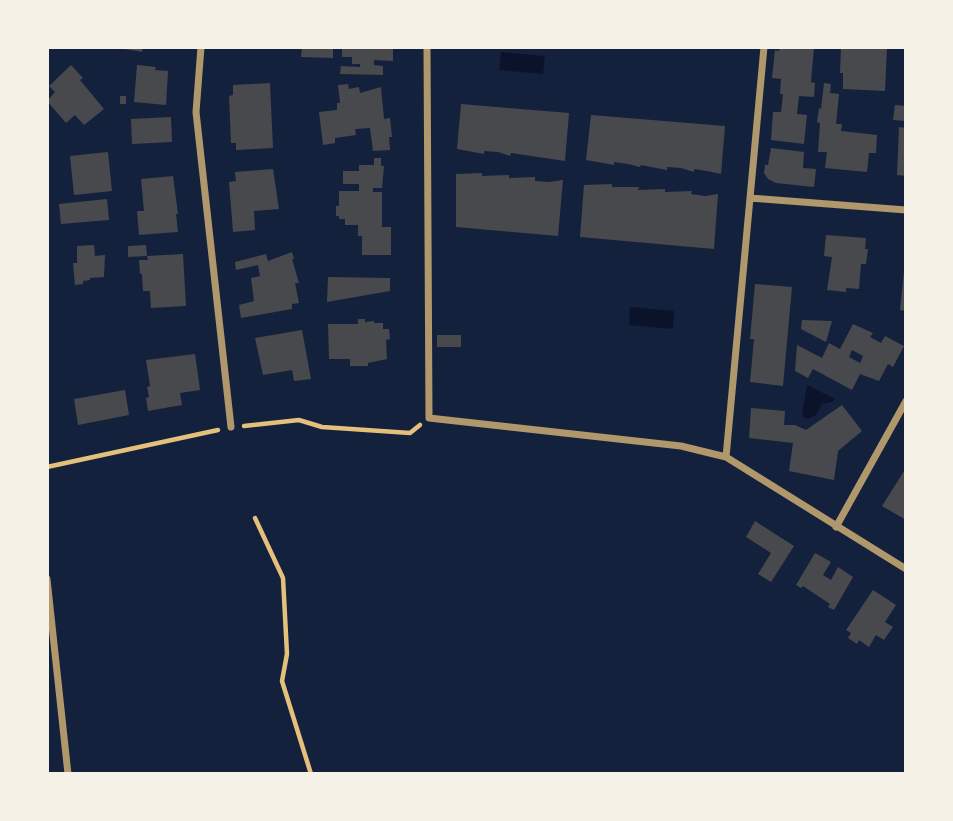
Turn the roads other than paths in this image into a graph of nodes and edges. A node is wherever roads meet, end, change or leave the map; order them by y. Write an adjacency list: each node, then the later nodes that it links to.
1 (201, 47): 7 (street)
2 (427, 47): 8 (street)
3 (764, 47): 4 (street)
4 (750, 198): 5 (street); 8 (street)
5 (906, 210)
6 (906, 401): 9 (street)
7 (232, 427)
8 (726, 457): 9 (street)
9 (836, 527): 10 (street)
10 (906, 569)
11 (47, 579): 12 (street)
12 (68, 774)

